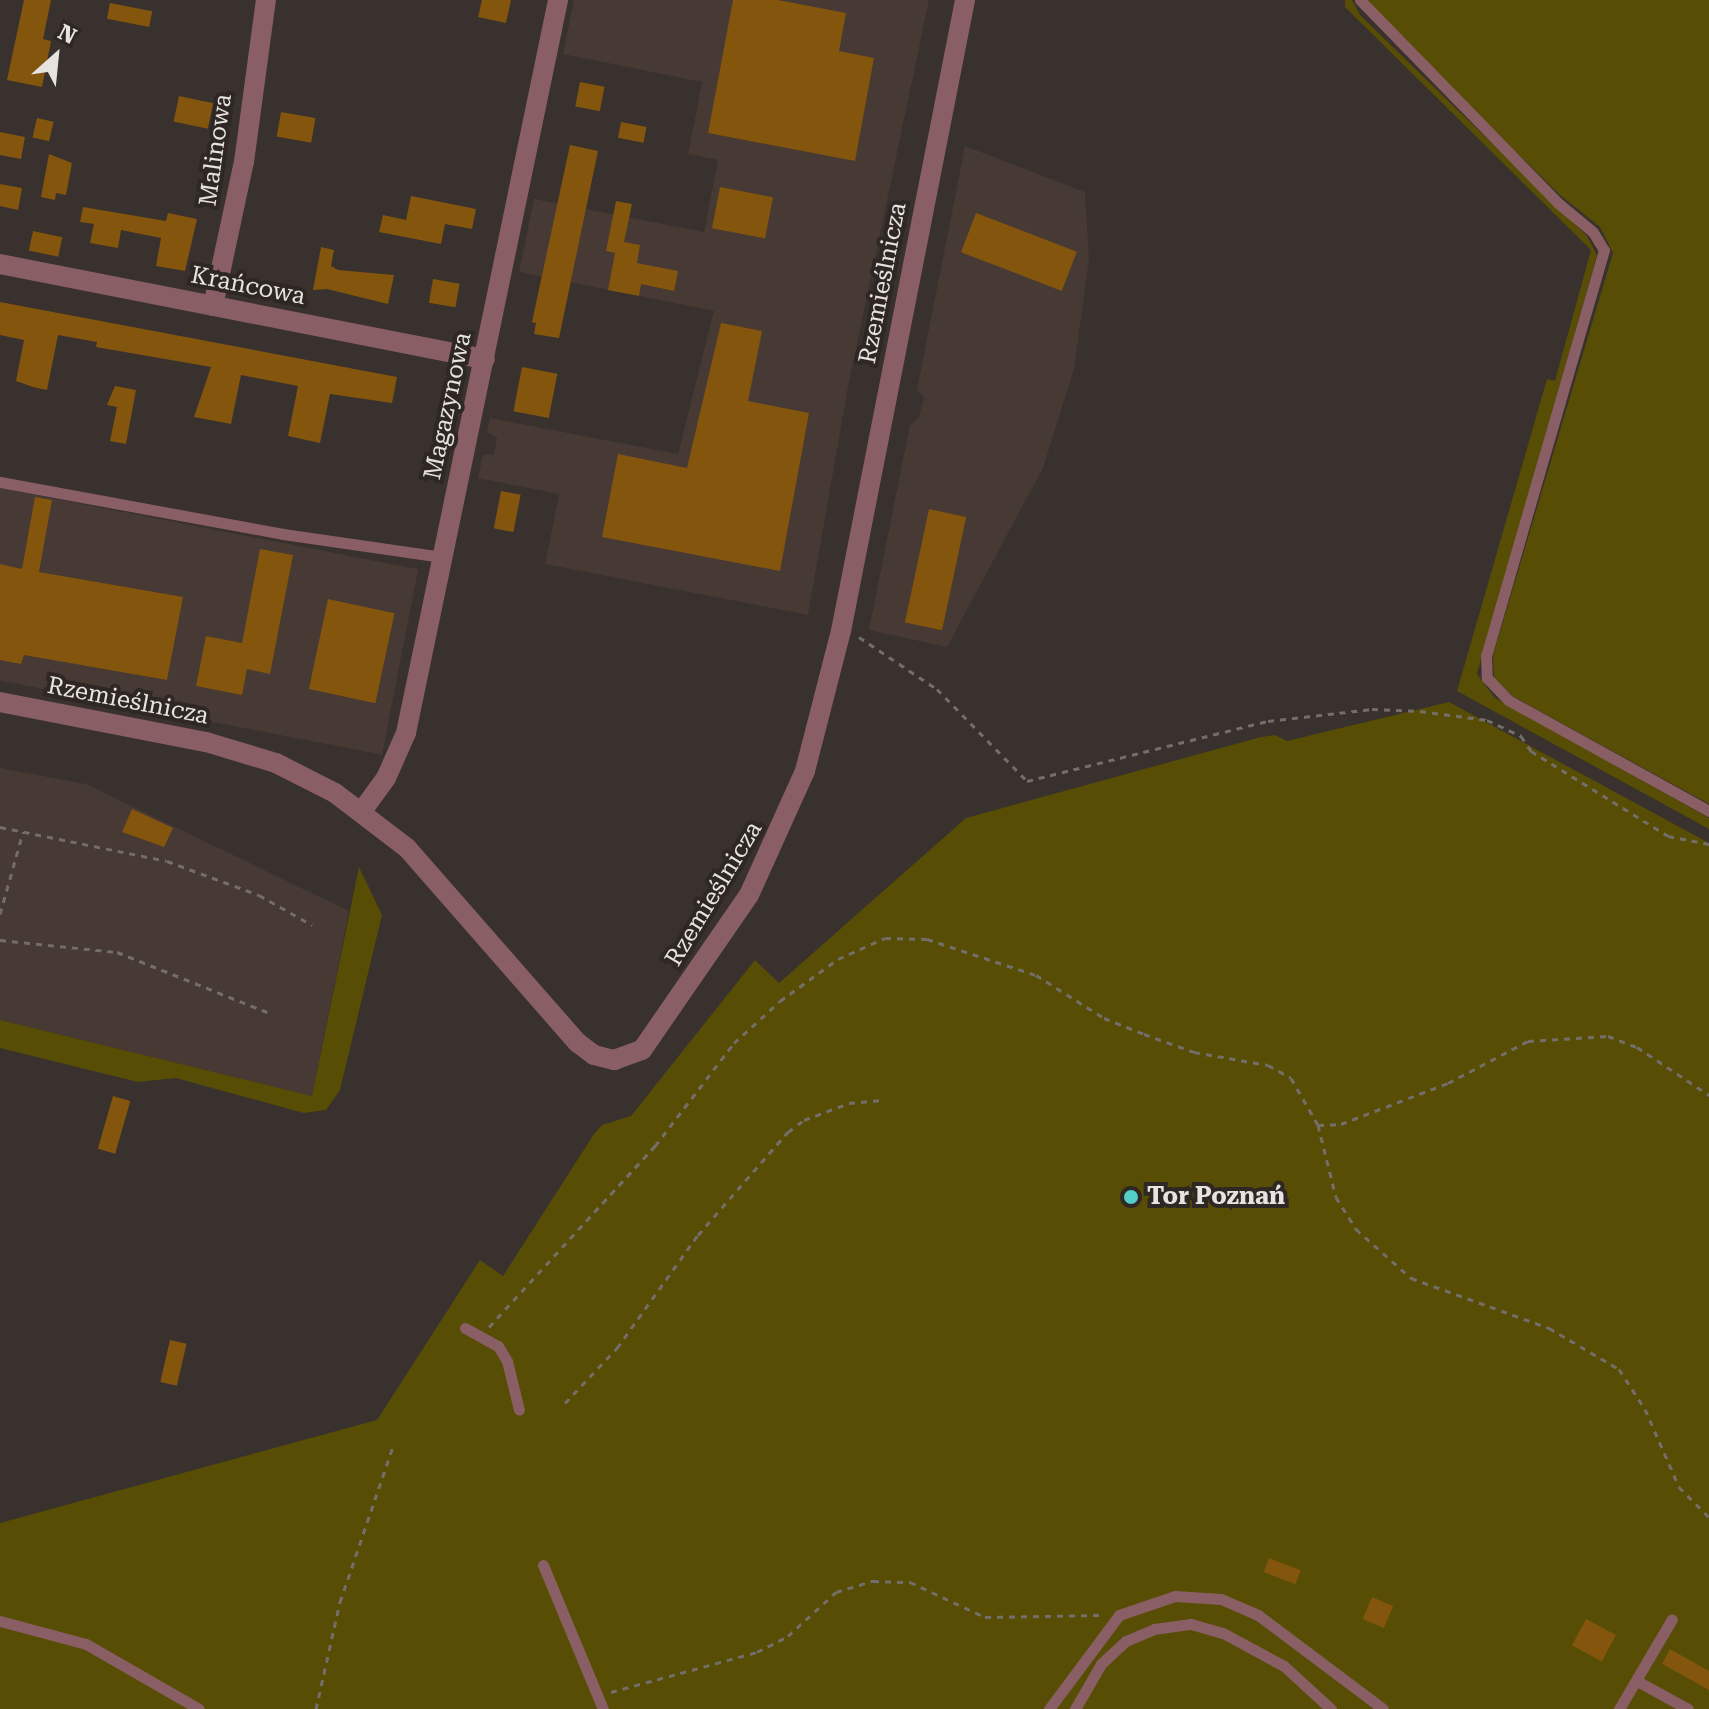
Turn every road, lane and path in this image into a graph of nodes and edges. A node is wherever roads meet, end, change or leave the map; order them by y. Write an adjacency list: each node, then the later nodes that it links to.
1 (266, 0): 6 (street, Malinowa)
2 (558, 0): 7 (street, Magazynowa)
3 (965, 0): 10 (street, Rzemieślnicza)
4 (1360, 0): 13 (lane)
5 (0, 264): 6 (street, Krańcowa)
6 (213, 306): 7 (street, Krańcowa)
7 (485, 359): 9 (street, Magazynowa)
8 (0, 482): 9 (lane)
9 (442, 557): 12 (street, Magazynowa)
10 (841, 631): 12 (street, Rzemieślnicza); 16 (path)
11 (0, 702): 12 (street, Rzemieślnicza)
12 (362, 811)
13 (1709, 811)
14 (0, 827): 15 (path)
15 (23, 832): 17 (path); 18 (path)
16 (1709, 844)
17 (0, 914)
18 (312, 925)
19 (0, 940): 20 (path)
20 (267, 1012)
21 (1709, 1095): 23 (path)
22 (883, 1100): 26 (path)
23 (1318, 1125): 25 (path); 29 (path)
24 (465, 1328): 25 (lane)
25 (481, 1335): 27 (lane)
26 (565, 1403)
27 (519, 1410)
28 (394, 1443): 37 (path)
29 (1709, 1517)
30 (543, 1565): 35 (lane)
31 (1119, 1615): 35 (path); 39 (lane); 42 (lane)
32 (1672, 1619): 34 (lane)
33 (0, 1621): 36 (lane)
34 (1637, 1681): 43 (lane); 44 (lane)
35 (599, 1696): 38 (lane)
36 (199, 1709)
37 (316, 1709)
38 (603, 1709)
39 (1049, 1709)
40 (1075, 1709): 41 (lane)
41 (1331, 1709)
42 (1383, 1709)
43 (1619, 1709)
44 (1688, 1709)

